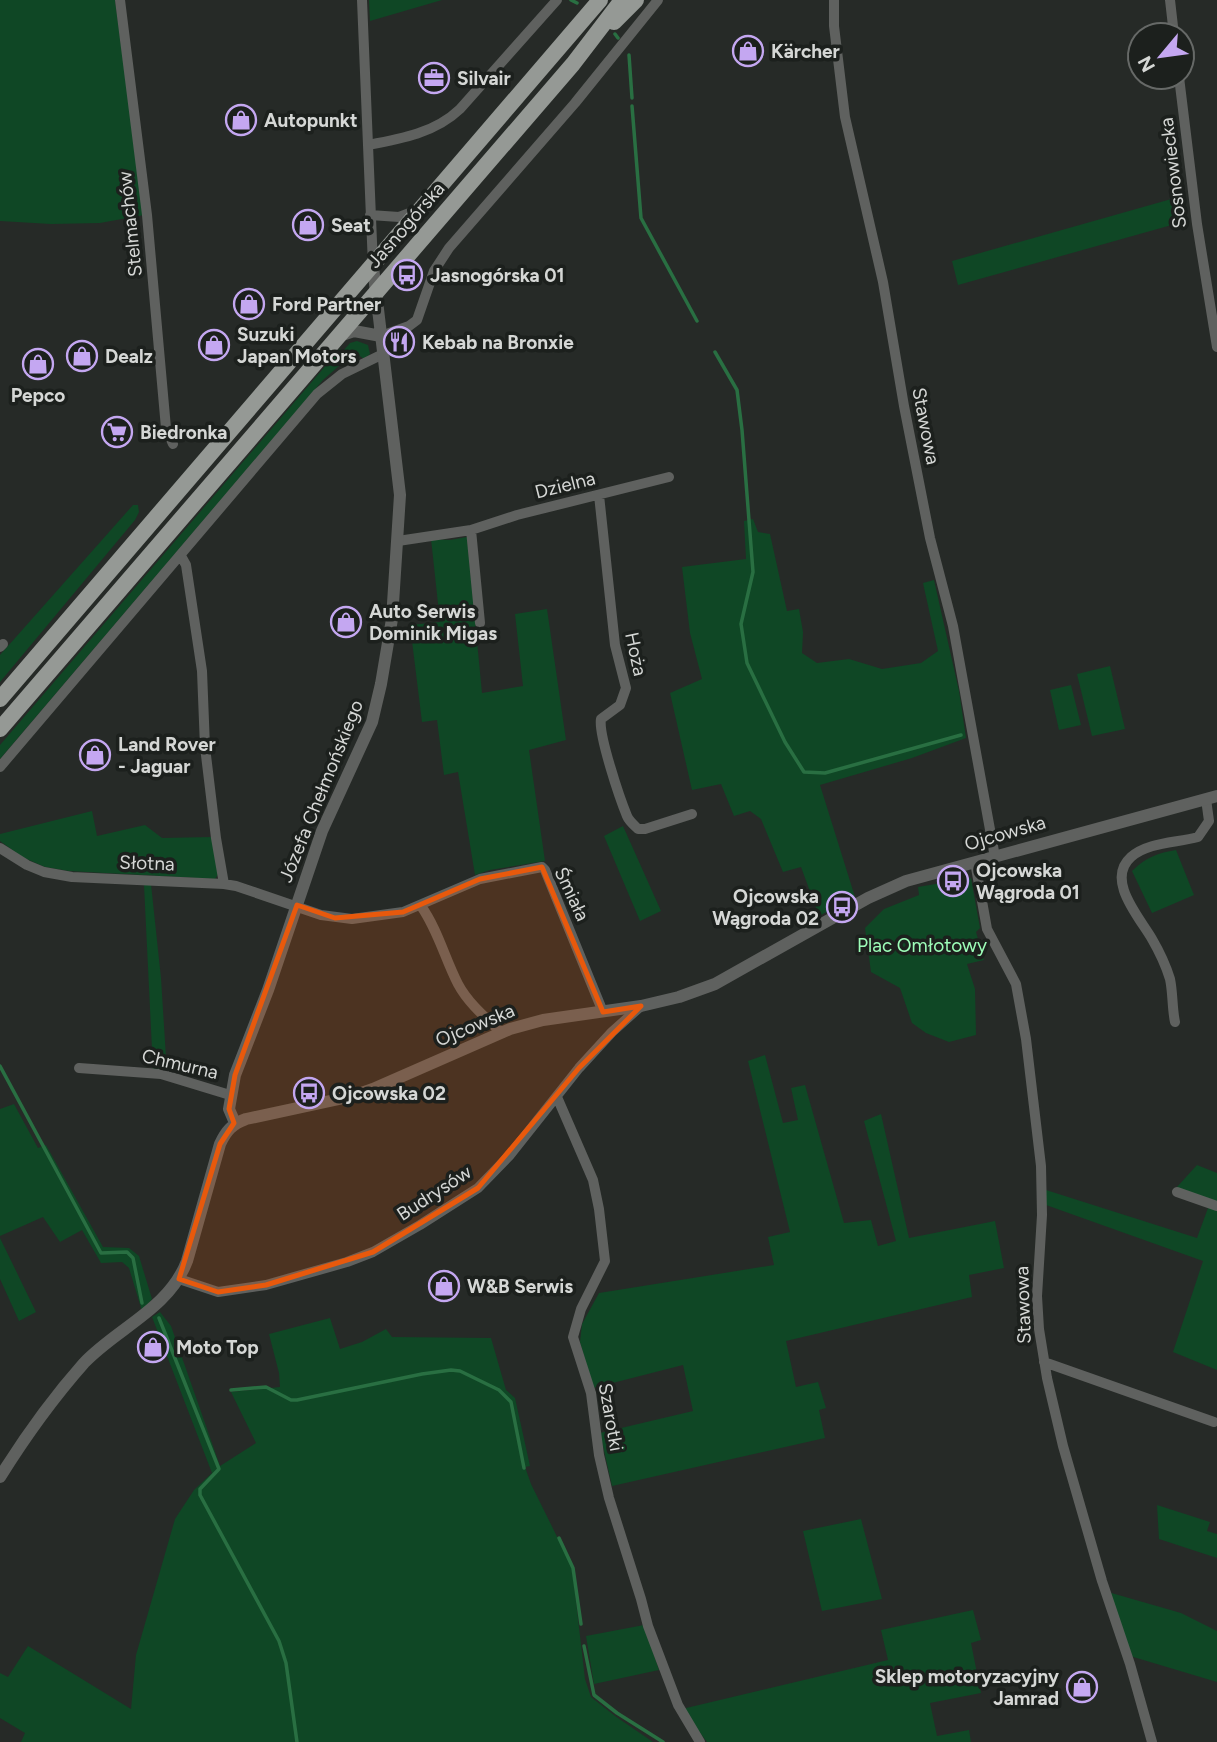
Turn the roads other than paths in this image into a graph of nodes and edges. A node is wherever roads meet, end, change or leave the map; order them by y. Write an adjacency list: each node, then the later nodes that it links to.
1 (120, 0): 24 (street, Stelmachów)
2 (362, 0): 15 (street, Józefa Chełmońskiego)
3 (557, 0): 15 (street)
4 (589, 0): 12 (main road)
5 (600, 0): 12 (main road, Jasnogórska)
6 (622, 0): 13 (main road, Jasnogórska)
7 (636, 0): 13 (main road)
8 (658, 0): 20 (street)
9 (834, 0): 37 (street, Stawowa)
10 (1170, 0): 11 (street)
11 (1172, 21)
12 (574, 27): 16 (main road, Jasnogórska)
13 (591, 42): 19 (main road, Jasnogórska)
14 (1181, 91): 22 (street, Sosnowiecka)
15 (368, 145): 17 (street, Józefa Chełmońskiego)
16 (422, 207): 17 (street); 18 (main road, Jasnogórska)
17 (370, 215): 18 (street, Józefa Chełmońskiego)
18 (373, 267): 19 (street, Józefa Chełmońskiego); 31 (main road, Jasnogórska)
19 (374, 292): 20 (street, Józefa Chełmońskiego); 21 (main road, Jasnogórska)
20 (381, 336): 21 (street); 23 (street, Józefa Chełmońskiego)
21 (336, 338): 32 (main road, Jasnogórska)
22 (1217, 347)
23 (383, 354): 28 (street, Józefa Chełmońskiego); 29 (street)
24 (173, 444)
25 (669, 477): 26 (street, Dzielna)
26 (599, 495): 27 (street, Dzielna); 35 (street, Hoża)
27 (471, 530): 28 (street, Dzielna); 30 (street)
28 (398, 541): 40 (street, Józefa Chełmońskiego)
29 (181, 556): 33 (street); 39 (street)
30 (480, 623)
31 (0, 699)
32 (0, 729)
33 (0, 768)
34 (1211, 797): 37 (street, Ojcowska); 44 (street)
35 (692, 814)
36 (0, 848): 39 (street, Słotna)
37 (995, 856): 38 (street, Ojcowska)
38 (975, 862): 42 (street, Ojcowska); 53 (street, Stawowa)
39 (224, 884): 40 (street, Słotna)
40 (297, 905): 41 (street, Śmiała); 47 (street, Józefa Chełmońskiego)
41 (421, 906): 43 (street, Śmiała); 45 (street)
42 (642, 1006): 43 (street, Ojcowska); 48 (street, Budrysów)
43 (603, 1012): 45 (street, Ojcowska)
44 (1175, 1022)
45 (502, 1033): 49 (street, Ojcowska)
46 (79, 1068): 47 (street, Chmurna)
47 (230, 1094): 49 (street, Józefa Chełmońskiego)
48 (557, 1097): 52 (street, Budrysów); 56 (street, Szarotki)
49 (235, 1124): 52 (street)
50 (1177, 1192): 51 (street)
51 (1217, 1206)
52 (179, 1279): 55 (street)
53 (1044, 1362): 54 (street); 57 (street, Stawowa)
54 (1214, 1422)
55 (0, 1476)
56 (700, 1742)
57 (1152, 1742)

